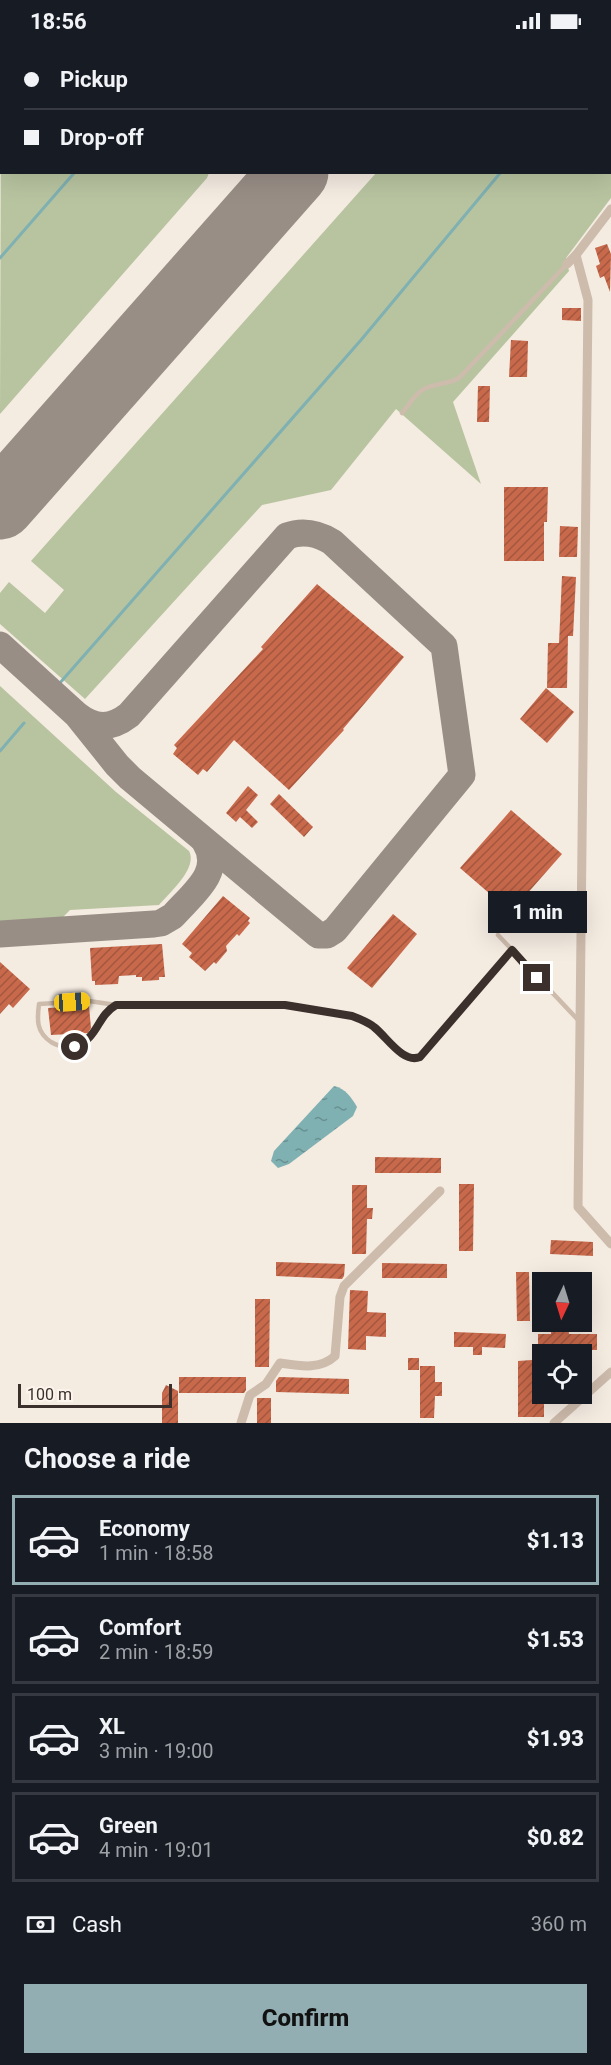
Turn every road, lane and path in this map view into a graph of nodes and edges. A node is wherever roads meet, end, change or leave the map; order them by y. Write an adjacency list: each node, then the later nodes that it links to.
1 (611, 209): 2 (street)
2 (576, 255): 3 (street); 8 (street)
3 (567, 264): 4 (lane)
4 (402, 413)
5 (498, 936): 6 (lane)
6 (512, 950): 7 (lane); 8 (lane)
7 (116, 1005): 7 (lane)
8 (580, 1022): 10 (street)
9 (440, 1191): 13 (street)
10 (611, 1244)
11 (611, 1372): 12 (street)
12 (558, 1422)
13 (241, 1423)

